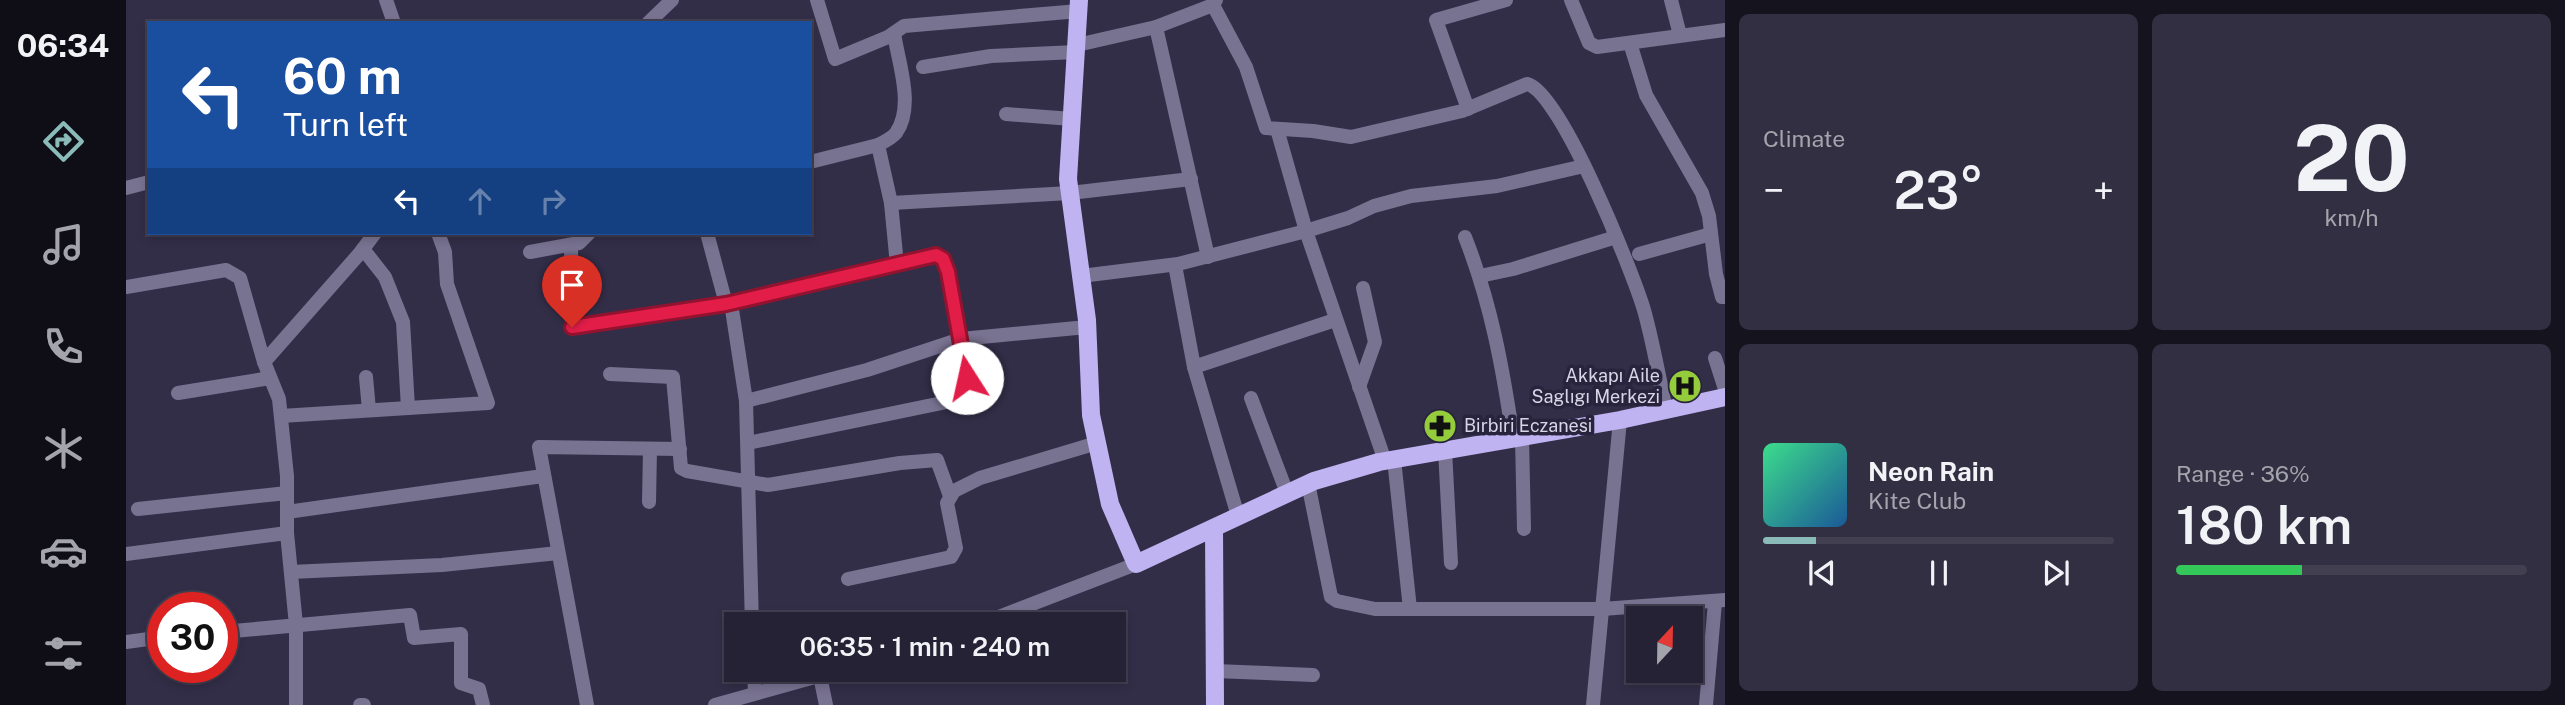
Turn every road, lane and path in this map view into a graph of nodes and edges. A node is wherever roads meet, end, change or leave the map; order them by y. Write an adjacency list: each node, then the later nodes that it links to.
1 (386, 0): 9 (street)
2 (672, 0): 10 (street)
3 (817, 0): 13 (street)
4 (1507, 0): 18 (street)
5 (1570, 0): 15 (street)
6 (1671, 0): 14 (street)
7 (1214, 2): 11 (street); 21 (street)
8 (1079, 5): 13 (street); 16 (main road)
9 (393, 21)
10 (652, 21)
11 (1156, 27): 16 (street); 25 (street)
12 (1725, 30): 14 (street)
13 (894, 33): 22 (street)
14 (1680, 35): 15 (street)
15 (1630, 43): 31 (street)
16 (1077, 48): 17 (street); 20 (main road)
17 (923, 67)
18 (1468, 109): 21 (street); 24 (street)
19 (1006, 114): 20 (street)
20 (1072, 120): 28 (main road)
21 (1277, 129): 30 (street)
22 (878, 145): 23 (street); 29 (street)
23 (812, 162)
24 (1584, 166): 30 (street); 37 (street)
25 (1191, 179): 28 (street); 42 (street)
26 (147, 183): 27 (street)
27 (126, 188)
28 (1070, 193): 29 (street); 45 (main road)
29 (891, 203): 43 (street)
30 (1306, 231): 42 (street); 51 (street)
31 (1711, 234): 41 (street); 49 (street)
32 (373, 235): 39 (street)
33 (439, 235): 66 (street)
34 (588, 235): 38 (street)
35 (708, 235): 50 (street)
36 (1465, 237): 46 (street)
37 (1616, 237): 46 (street); 68 (street)
38 (571, 245): 40 (street); 50 (street)
39 (363, 248): 55 (street); 66 (street)
40 (530, 252)
41 (1639, 254)
42 (1208, 257): 44 (street)
43 (897, 265): 50 (street); 53 (street)
44 (1175, 265): 45 (street); 56 (street)
45 (1081, 276): 52 (main road)
46 (1480, 276): 71 (street)
47 (126, 287): 55 (street)
48 (1363, 288): 60 (street)
49 (1725, 297)
50 (729, 303): 65 (street)
51 (1335, 320): 56 (street); 60 (street)
52 (1087, 327): 53 (street); 73 (main road)
53 (961, 339): 65 (street); 72 (street)
54 (1715, 358): 61 (street)
55 (264, 362): 59 (street)
56 (1194, 367): 87 (street)
57 (610, 374): 75 (street)
58 (366, 377): 67 (street)
59 (270, 378): 62 (street); 69 (street)
60 (1359, 387): 77 (street)
61 (1725, 389)
62 (178, 393)
63 (1725, 397): 68 (main road)
64 (1251, 398): 82 (street)
65 (746, 401): 72 (street)
66 (408, 408): 67 (street)
67 (369, 410): 69 (street)
68 (1667, 410): 70 (main road)
69 (281, 416): 81 (street)
70 (1620, 420): 71 (main road); 99 (street)
71 (1518, 438): 76 (main road); 89 (street)
72 (748, 443): 79 (street)
73 (1097, 443): 83 (street); 94 (main road)
74 (650, 449): 75 (street); 78 (street); 84 (street)
75 (680, 449): 79 (street)
76 (1445, 450): 77 (main road); 93 (street)
77 (1390, 460): 80 (main road); 98 (street)
78 (543, 476): 86 (street); 91 (street)
79 (748, 481): 83 (street); 100 (street)
80 (1308, 483): 82 (main road); 98 (street)
81 (287, 493): 85 (street); 86 (street)
82 (1287, 493): 87 (main road)
83 (950, 496): 96 (street)
84 (649, 502)
85 (138, 509)
86 (287, 512): 90 (street)
87 (1238, 516): 88 (main road)
88 (1214, 528): 94 (main road); 106 (main road)
89 (1524, 529)
90 (287, 533): 92 (street); 95 (street)
91 (558, 553): 95 (street); 114 (street)
92 (126, 554)
93 (1451, 563)
94 (1136, 565): 101 (street)
95 (291, 572): 102 (street)
96 (848, 579)
97 (1720, 601): 99 (street); 119 (street)
98 (1410, 609): 99 (street)
99 (1602, 609): 118 (street)
100 (752, 612)
101 (1012, 612)
102 (296, 625): 103 (street); 112 (street); 113 (street)
103 (238, 630)
104 (147, 640): 105 (street)
105 (126, 642)
106 (1215, 671): 107 (street); 117 (main road)
107 (1313, 676)
108 (755, 682): 111 (street)
109 (797, 682): 111 (street)
110 (821, 682): 116 (street)
111 (755, 693): 115 (street)
112 (296, 705)
113 (483, 705)
114 (587, 705)
115 (715, 705)
116 (826, 705)
117 (1215, 705)
118 (1593, 705)
119 (1706, 705)

